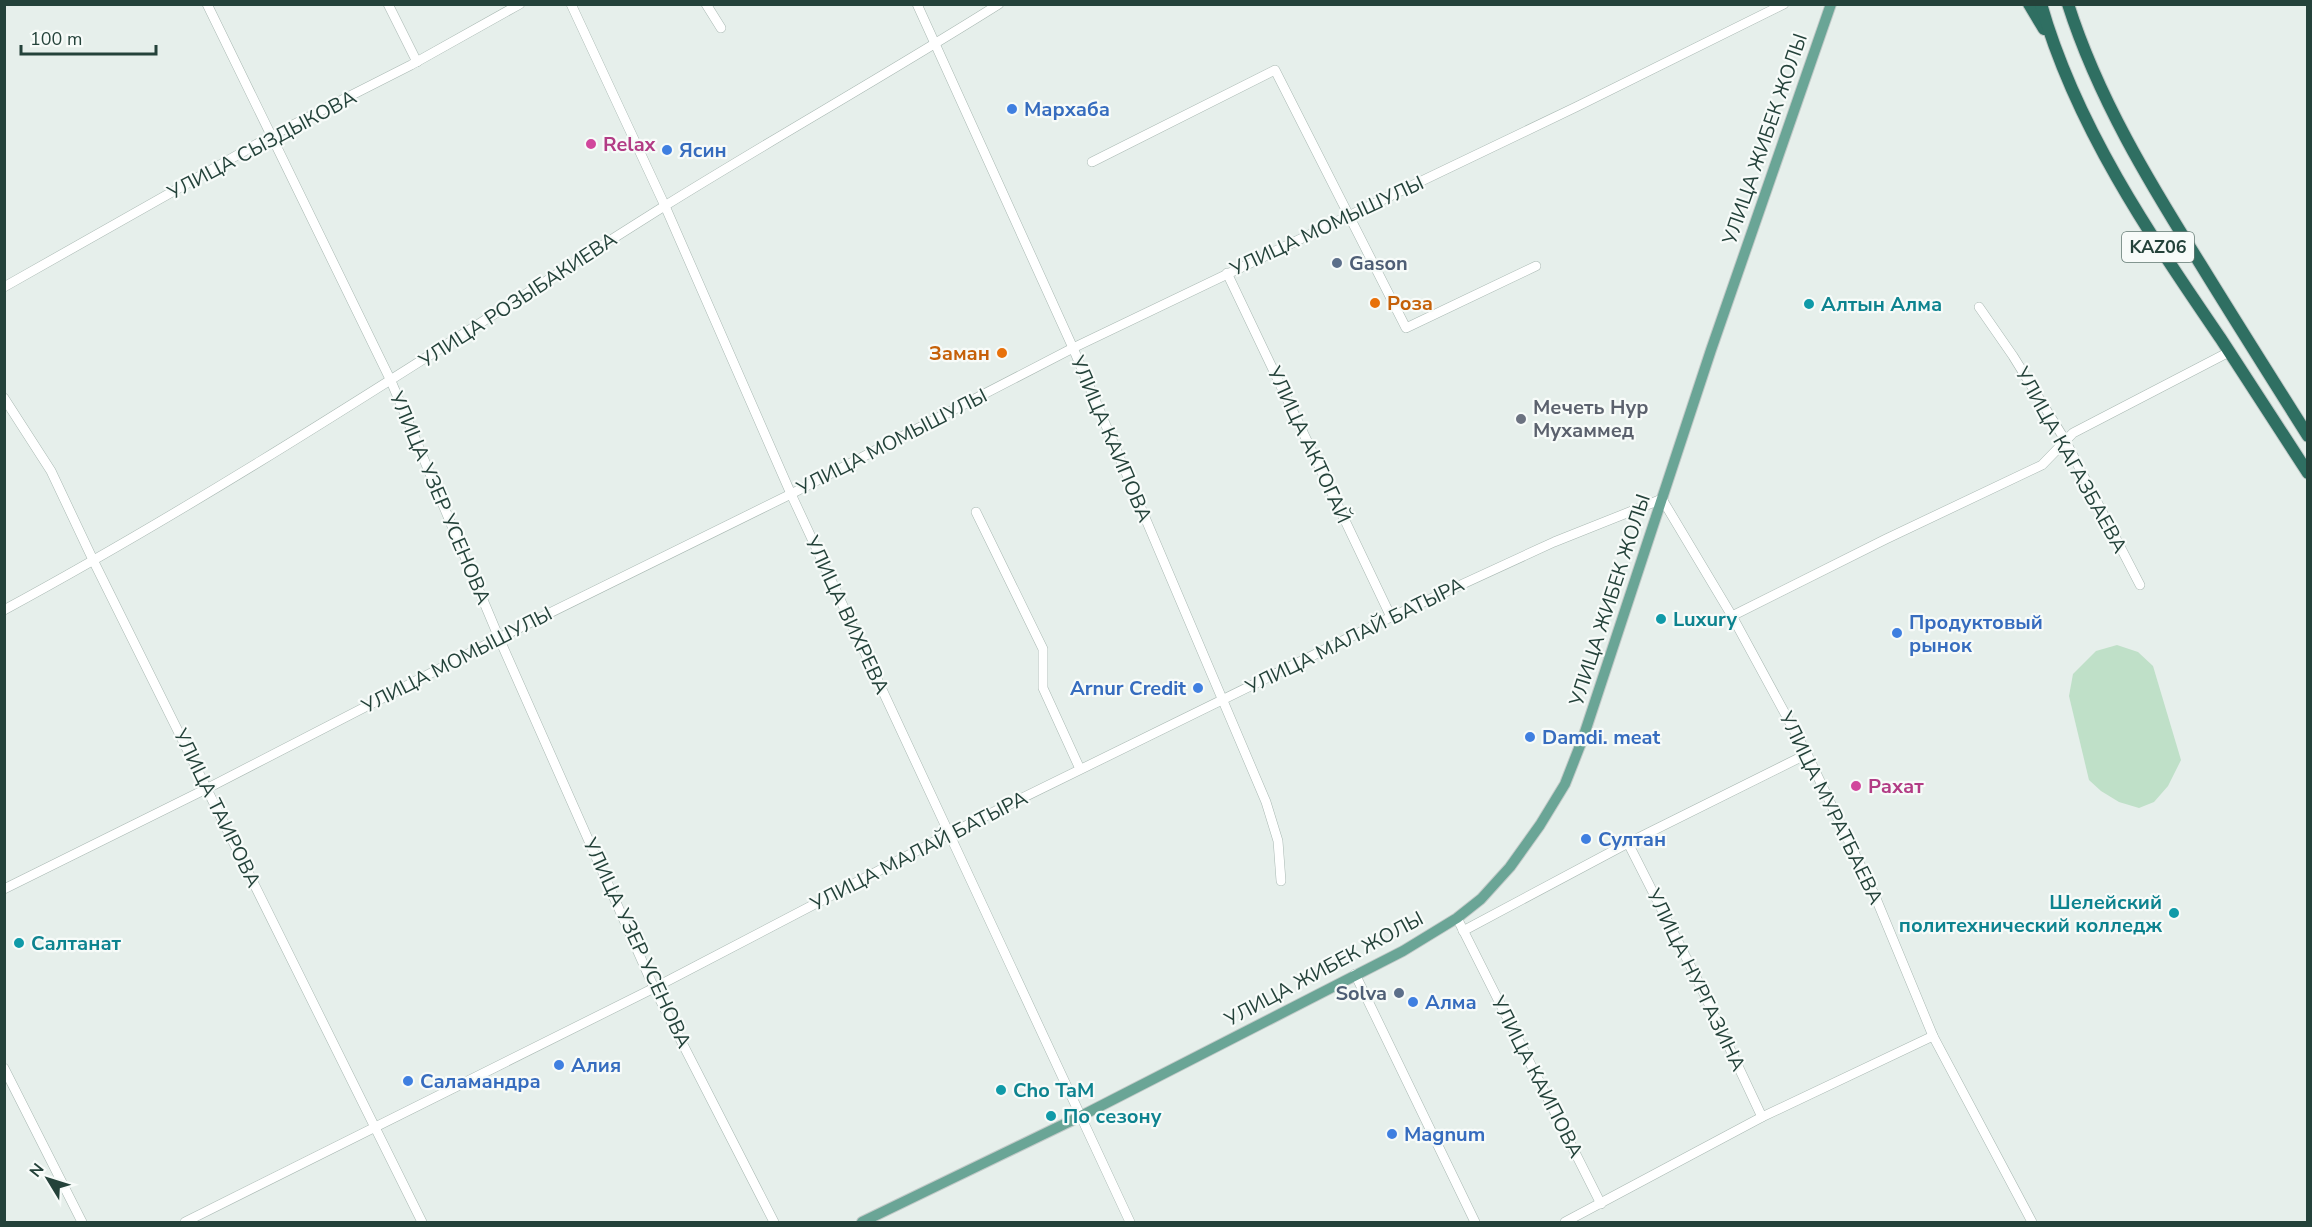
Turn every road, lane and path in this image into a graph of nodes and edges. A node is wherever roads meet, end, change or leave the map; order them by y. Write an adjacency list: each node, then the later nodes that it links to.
1 (207, 4): 17 (street, УЛИЦА УЗЕР УСЕНОВА)
2 (388, 4): 16 (street)
3 (520, 4): 16 (street, УЛИЦА СЫЗДЫКОВА)
4 (571, 4): 19 (street, УЛИЦА ВИХРЕВА)
5 (706, 4): 13 (street)
6 (917, 4): 15 (street, УЛИЦА КАИПОВА)
7 (999, 4): 15 (street, УЛИЦА РОЗЫБАКИЕВА)
8 (1784, 4): 20 (street, УЛИЦА МОМЫШУЛЫ)
9 (1831, 4): 33 (main road, УЛИЦА ЖИБЕК ЖОЛЫ)
10 (2029, 4): 14 (highway)
11 (2041, 4): 14 (highway, KAZ06)
12 (2068, 4): 29 (highway, KAZ06)
13 (721, 28)
14 (2051, 39): 26 (highway, KAZ06)
15 (934, 45): 19 (street, УЛИЦА РОЗЫБАКИЕВА); 25 (street, УЛИЦА КАИПОВА)
16 (417, 62): 17 (street, УЛИЦА СЫЗДЫКОВА)
17 (272, 136): 23 (street, УЛИЦА СЫЗДЫКОВА); 27 (street, УЛИЦА УЗЕР УСЕНОВА)
18 (1092, 162): 20 (street)
19 (665, 206): 27 (street, УЛИЦА РОЗЫБАКИЕВА); 32 (street, УЛИЦА ВИХРЕВА)
20 (1350, 215): 21 (street); 22 (street, УЛИЦА МОМЫШУЛЫ)
21 (1536, 266)
22 (1227, 273): 25 (street, УЛИЦА МОМЫШУЛЫ); 39 (street, УЛИЦА АКТОГАЙ)
23 (4, 288)
24 (1979, 307): 30 (street, УЛИЦА КАГАЗБАЕВА)
25 (1073, 348): 32 (street, УЛИЦА МОМЫШУЛЫ); 41 (street, УЛИЦА КАИПОВА)
26 (2229, 352): 30 (street); 31 (highway, KAZ06)
27 (391, 381): 35 (street, УЛИЦА РОЗЫБАКИЕВА); 40 (street, УЛИЦА УЗЕР УСЕНОВА)
28 (4, 398): 35 (street, УЛИЦА ТАИРОВА)
29 (2307, 436)
30 (2065, 440): 36 (street, УЛИЦА КАГАЗБАЕВА); 38 (street)
31 (2307, 473)
32 (791, 494): 40 (street, УЛИЦА МОМЫШУЛЫ); 45 (street, УЛИЦА ВИХРЕВА)
33 (1662, 499): 38 (street, УЛИЦА МУРАТБАЕВА); 39 (street, УЛИЦА МАЛАЙ БАТЫРА); 49 (main road, УЛИЦА ЖИБЕК ЖОЛЫ)
34 (976, 512): 43 (street)
35 (94, 562): 37 (street, УЛИЦА РОЗЫБАКИЕВА); 44 (street, УЛИЦА ТАИРОВА)
36 (2140, 585)
37 (4, 610)
38 (1732, 616): 42 (street, УЛИЦА МУРАТБАЕВА)
39 (1391, 617): 41 (street, УЛИЦА МАЛАЙ БАТЫРА)
40 (499, 638): 44 (street, УЛИЦА МОМЫШУЛЫ); 52 (street, УЛИЦА УЗЕР УСЕНОВА)
41 (1222, 701): 43 (street, УЛИЦА МАЛАЙ БАТЫРА); 47 (street, УЛИЦА КАИПОВА)
42 (1807, 754): 46 (street); 53 (street, УЛИЦА МУРАТБАЕВА)
43 (1080, 769): 45 (street, УЛИЦА МАЛАЙ БАТЫРА)
44 (208, 788): 48 (street, УЛИЦА МОМЫШУЛЫ); 57 (street, УЛИЦА ТАИРОВА)
45 (949, 834): 52 (street, УЛИЦА МАЛАЙ БАТЫРА); 55 (street, УЛИЦА ВИХРЕВА)
46 (1628, 843): 50 (street); 56 (street, УЛИЦА НУРГАЗИНА)
47 (1281, 881)
48 (4, 889)
49 (1457, 918): 50 (street, УЛИЦА КАИПОВА); 51 (main road, УЛИЦА ЖИБЕК ЖОЛЫ)
50 (1463, 931): 58 (street, УЛИЦА КАИПОВА)
51 (1355, 974): 55 (main road, УЛИЦА ЖИБЕК ЖОЛЫ); 65 (street)
52 (654, 988): 57 (street, УЛИЦА МАЛАЙ БАТЫРА); 62 (street, УЛИЦА УЗЕР УСЕНОВА)
53 (1933, 1036): 56 (street); 67 (street, УЛИЦА МУРАТБАЕВА)
54 (4, 1068): 59 (street)
55 (1081, 1116): 63 (main road, УЛИЦА ЖИБЕК ЖОЛЫ); 64 (street, УЛИЦА ВИХРЕВА)
56 (1762, 1117): 58 (street)
57 (374, 1127): 60 (street, УЛИЦА МАЛАЙ БАТЫРА); 61 (street, УЛИЦА ТАИРОВА)
58 (1601, 1204): 66 (street)
59 (82, 1222)
60 (185, 1222)
61 (422, 1222)
62 (774, 1222)
63 (862, 1222)
64 (1130, 1222)
65 (1475, 1222)
66 (1565, 1222)
67 (2032, 1222)

